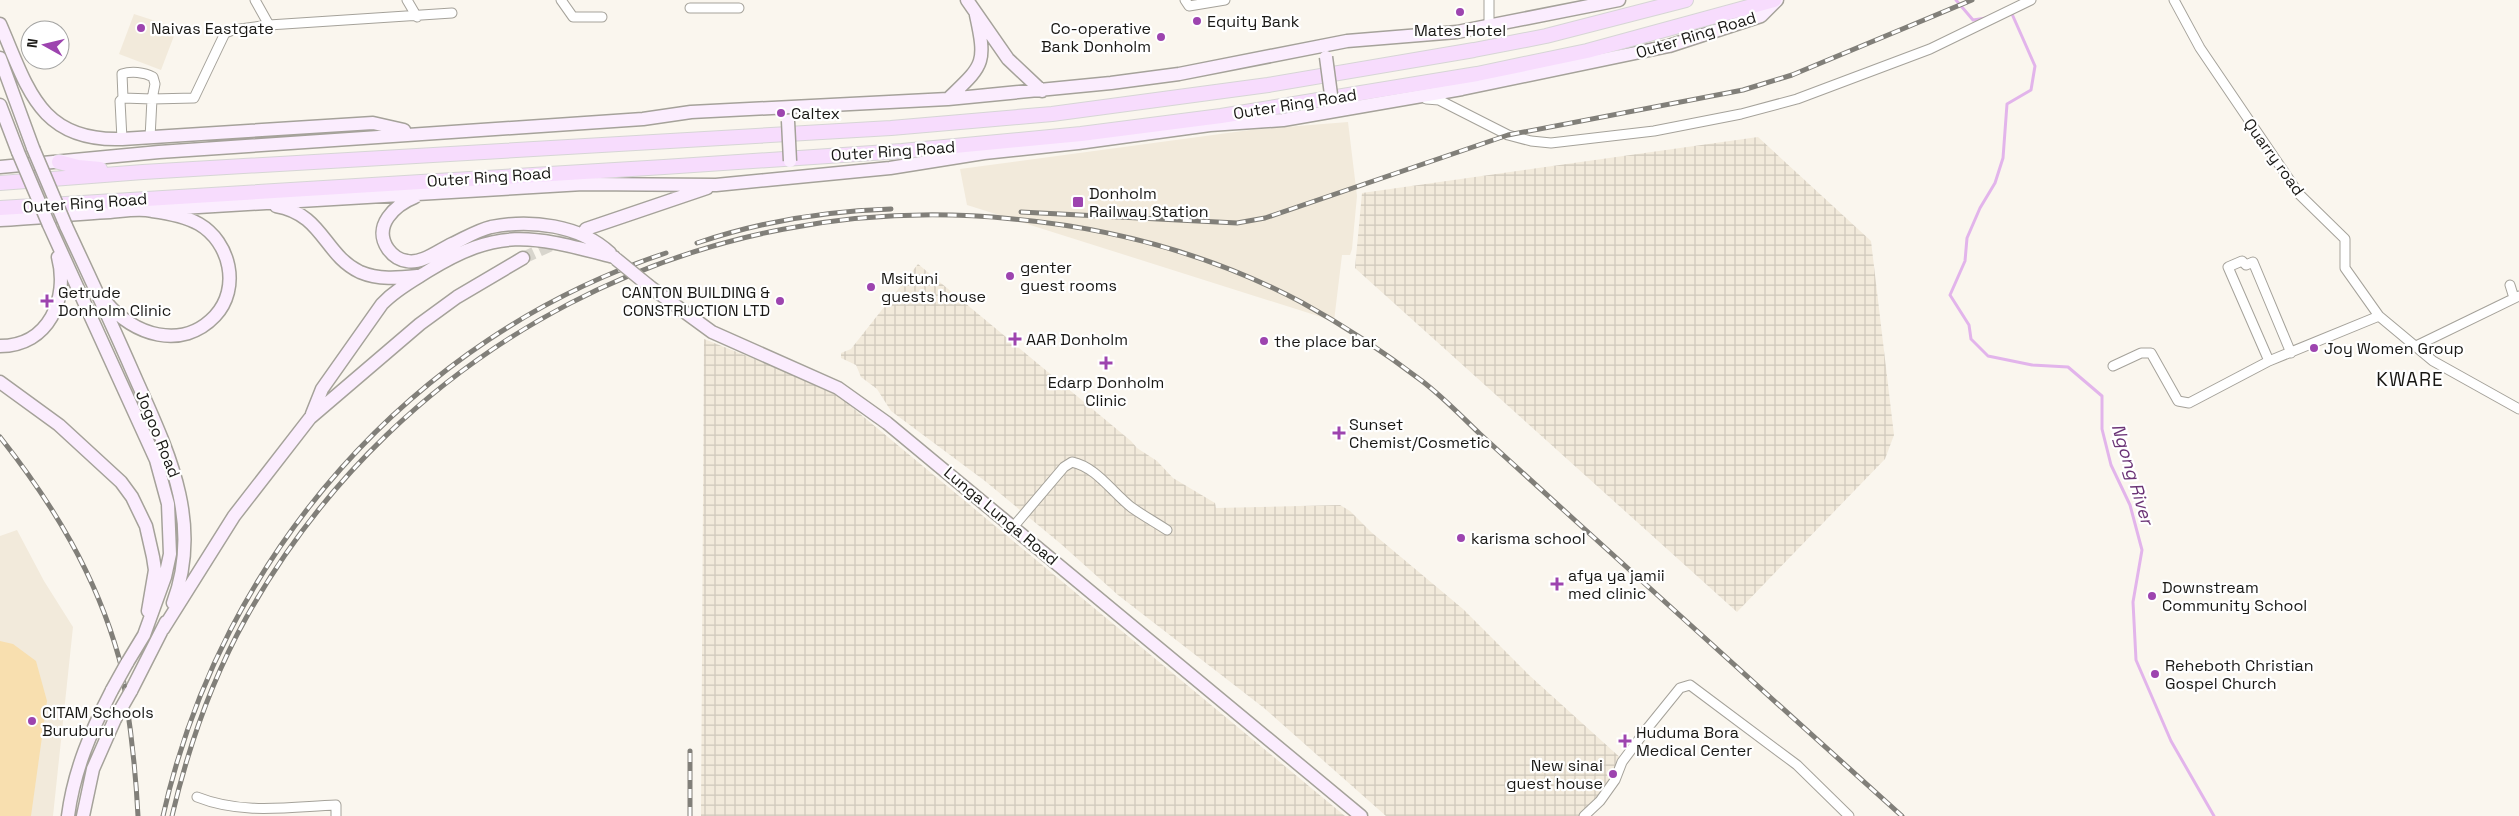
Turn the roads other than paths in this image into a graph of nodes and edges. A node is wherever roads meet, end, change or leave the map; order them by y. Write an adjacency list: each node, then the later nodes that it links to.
1 (255, 0): 22 (street)
2 (407, 0): 19 (street)
3 (561, 0): 20 (street)
4 (967, 0): 18 (main road)
5 (1185, 0): 6 (street)
6 (1224, 0)
7 (1488, 0): 23 (street)
8 (1619, 0): 23 (main road)
9 (1686, 0): 39 (main road, Outer Ring Road)
10 (1774, 0): 46 (main road, Outer Ring Road)
11 (1777, 0): 28 (main road, Outer Ring Road)
12 (2174, 0): 55 (street, Quarry road)
13 (2027, 2): 28 (street)
14 (716, 4): 15 (street); 16 (street)
15 (690, 8)
16 (739, 8)
17 (452, 13): 19 (street)
18 (976, 16): 26 (main road); 30 (main road)
19 (417, 17): 22 (street)
20 (602, 17)
21 (0, 24): 36 (main road)
22 (269, 25): 29 (street)
23 (1489, 26): 24 (main road)
24 (1325, 51): 26 (main road); 32 (main road, bridge)
25 (0, 58): 53 (main road, Jogoo Road, bridge)
26 (1042, 91): 30 (main road)
27 (124, 98): 29 (street); 29 (street); 36 (street)
28 (1414, 98): 32 (main road, Outer Ring Road)
29 (152, 99): 35 (street)
30 (948, 99): 33 (main road)
31 (0, 105): 48 (main road, Jogoo Road, bridge)
32 (1333, 107): 40 (main road, Outer Ring Road)
33 (787, 115): 34 (main road); 40 (main road, bridge)
34 (428, 132): 35 (main road); 37 (main road)
35 (150, 138): 36 (main road)
36 (122, 139)
37 (59, 162): 38 (main road); 39 (main road)
38 (0, 167)
39 (142, 172): 41 (main road, Outer Ring Road)
40 (791, 176): 42 (main road, Outer Ring Road)
41 (0, 183)
42 (716, 185): 43 (main road, Outer Ring Road); 47 (main road)
43 (422, 194): 44 (main road, Outer Ring Road); 50 (main road, Lunga Lunga Road)
44 (254, 203): 45 (main road, Outer Ring Road); 51 (main road)
45 (149, 210): 46 (main road, Outer Ring Road); 53 (main road)
46 (2, 217)
47 (586, 229)
48 (51, 230): 56 (main road); 67 (main road, Jogoo Road)
49 (523, 258): 63 (main road)
50 (615, 258): 51 (main road, Lunga Lunga Road); 64 (main road, Lunga Lunga Road, bridge)
51 (420, 276): 63 (main road, Lunga Lunga Road)
52 (2510, 285): 54 (street)
53 (95, 288): 66 (main road, Jogoo Road)
54 (2517, 297): 57 (street)
55 (2380, 316): 57 (street, Quarry road); 58 (street)
56 (0, 346)
57 (2416, 346): 62 (street, Quarry road)
58 (2291, 353): 59 (street); 59 (street)
59 (2270, 361): 60 (street)
60 (2113, 366)
61 (0, 382): 67 (main road)
62 (2519, 409)
63 (310, 418): 66 (main road)
64 (1014, 526): 65 (street); 72 (main road, Lunga Lunga Road)
65 (1167, 530)
66 (163, 629): 70 (main road, Jogoo Road, bridge)
67 (144, 636): 69 (main road, Jogoo Road, bridge)
68 (197, 797): 71 (street)
69 (68, 816)
70 (83, 816)
71 (336, 816)
72 (1361, 816)
73 (1584, 816): 74 (street)
74 (1849, 816)

